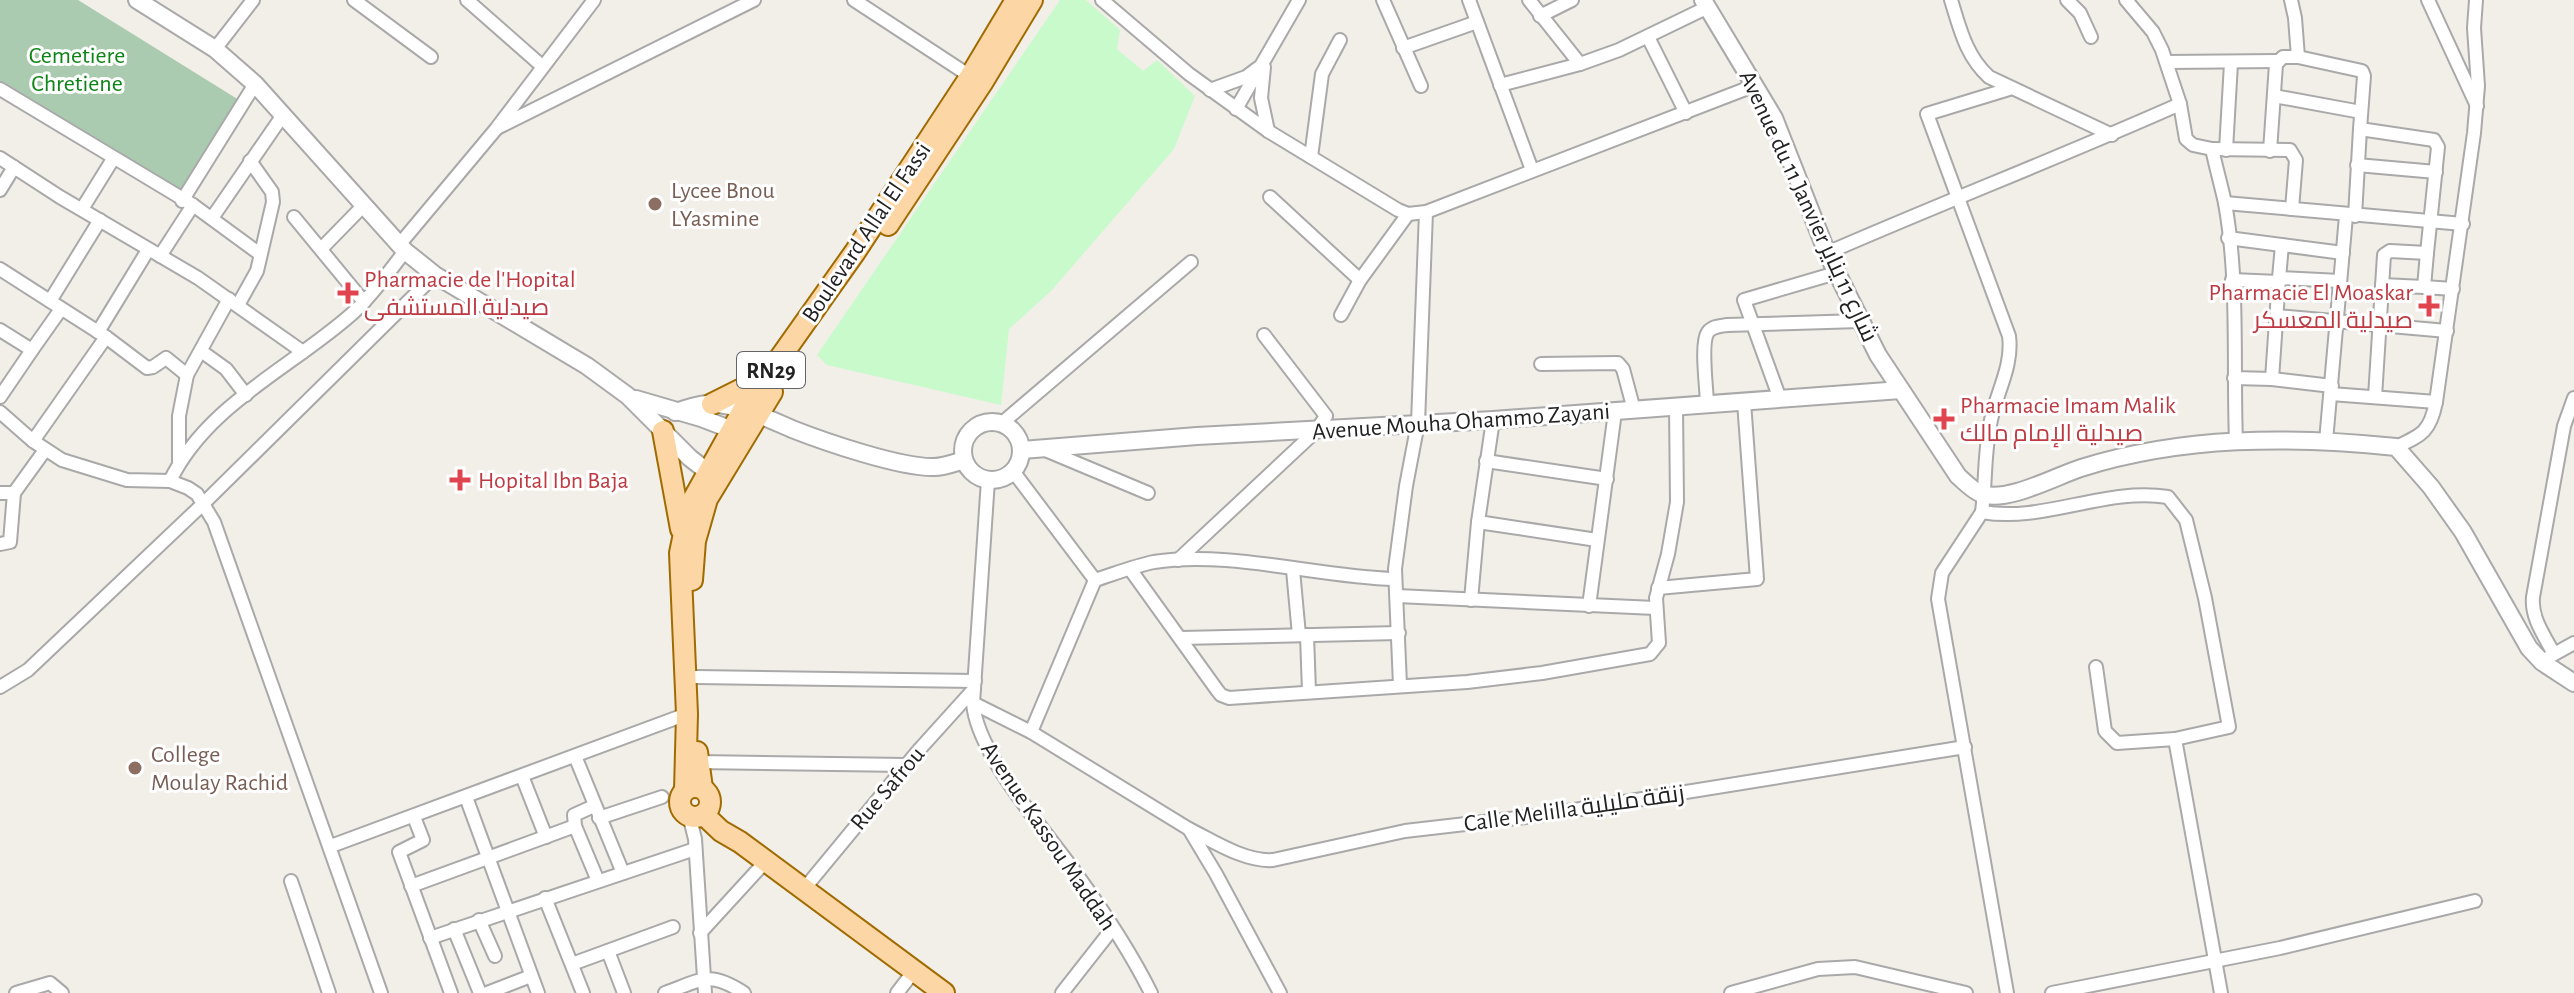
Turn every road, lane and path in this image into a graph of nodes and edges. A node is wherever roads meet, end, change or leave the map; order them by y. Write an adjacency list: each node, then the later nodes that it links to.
1 (137, 0): 29 (street)
2 (253, 0): 29 (street)
3 (354, 0): 30 (street)
4 (467, 0): 37 (street)
5 (594, 0): 37 (street)
6 (754, 0): 53 (street)
7 (854, 0): 38 (street)
8 (1016, 0): 38 (main road, Boulevard Allal El Fassi / RN29)
9 (1032, 0): 38 (main road, Boulevard Allal El Fassi / RN29)
10 (1102, 0): 45 (street)
11 (1299, 0): 34 (street)
12 (1383, 0): 28 (street)
13 (1469, 0): 24 (street)
14 (1529, 0): 23 (street)
15 (1572, 0): 23 (street)
16 (1951, 0): 44 (street)
17 (2067, 0): 26 (street)
18 (2126, 0): 33 (street)
19 (2291, 0): 31 (street)
20 (2428, 0): 48 (street)
21 (2476, 0): 48 (street)
22 (1705, 4): 25 (street); 41 (street, Avenue du 11 Janvier شارع 11 يناير)
23 (1540, 16): 36 (street)
24 (1477, 22): 28 (street); 40 (street)
25 (1648, 37): 36 (street); 51 (street)
26 (2091, 37)
27 (1340, 40): 60 (street)
28 (1403, 48): 42 (street)
29 (215, 49): 39 (street)
30 (431, 57)
31 (2298, 57): 32 (street); 50 (street)
32 (2278, 61): 35 (street); 46 (street)
33 (2167, 62): 35 (street); 47 (street)
34 (1264, 63): 45 (street); 49 (street); 55 (street)
35 (2231, 63): 58 (street)
36 (1580, 64): 40 (street)
37 (542, 66): 53 (street)
38 (976, 80): 123 (main road, Boulevard Allal El Fassi / RN29); 142 (main road, Boulevard Allal El Fassi / RN29)
39 (255, 84): 52 (street); 71 (street)
40 (1500, 85): 66 (street)
41 (1756, 85): 51 (street); 89 (street, Avenue du 11 Janvier شارع 11 يناير)
42 (1421, 86)
43 (0, 89): 62 (street)
44 (2009, 89): 56 (street); 69 (street)
45 (1210, 90): 49 (street)
46 (2274, 96): 50 (street); 59 (street)
47 (2180, 104): 56 (street); 57 (street)
48 (2477, 106): 83 (street)
49 (1236, 109): 55 (street)
50 (2361, 112): 54 (street)
51 (1686, 113): 66 (street)
52 (283, 115): 63 (street); 73 (street)
53 (496, 129): 86 (street)
54 (2360, 129): 64 (street); 67 (street)
55 (1268, 131): 60 (street)
56 (2112, 135): 69 (street)
57 (2212, 149): 58 (street); 72 (street)
58 (2226, 150): 59 (street)
59 (2270, 151): 75 (street)
60 (1311, 157): 77 (street)
61 (0, 158): 65 (street)
62 (113, 159): 71 (street); 74 (street)
63 (250, 161): 80 (street); 92 (street)
64 (2357, 165): 67 (street); 78 (street)
65 (14, 167): 68 (street); 74 (street)
66 (1532, 170): 76 (street)
67 (2436, 172): 82 (street)
68 (0, 190)
69 (1959, 195): 89 (street); 169 (street)
70 (1270, 197): 98 (street)
71 (188, 203): 80 (street); 93 (street)
72 (2225, 203): 75 (street); 84 (street)
73 (364, 205): 86 (street); 87 (street)
74 (82, 209): 81 (street)
75 (2292, 209): 78 (street)
76 (1426, 212): 77 (street); 146 (street)
77 (1408, 214): 98 (street)
78 (2350, 216): 82 (street); 90 (street)
79 (294, 217): 87 (street)
80 (212, 218): 92 (street)
81 (100, 220): 88 (street); 107 (street)
82 (2430, 222): 83 (street); 91 (street)
83 (2463, 224): 104 (street)
84 (2228, 238): 85 (street); 99 (street)
85 (2282, 245): 90 (street); 100 (street)
86 (402, 248): 97 (street); 106 (street)
87 (321, 249): 106 (street)
88 (148, 250): 93 (street); 116 (street)
89 (1827, 253): 96 (street, Avenue du 11 Janvier شارع 11 يناير)
90 (2343, 253): 101 (street)
91 (2427, 253): 102 (street); 103 (street)
92 (260, 254): 105 (street)
93 (160, 256): 105 (street)
94 (1191, 262): 145 (street)
95 (0, 269): 107 (street)
96 (1836, 273): 110 (street, Avenue du 11 Janvier شارع 11 يناير); 112 (street)
97 (435, 275): 129 (street); 168 (street)
98 (1360, 280): 108 (street)
99 (2232, 280): 100 (street); 124 (street)
100 (2279, 280): 101 (street); 109 (street)
101 (2340, 281): 111 (street)
102 (2382, 285): 103 (street); 113 (street)
103 (2424, 287): 104 (street)
104 (2453, 289): 115 (street)
105 (234, 302): 119 (street); 120 (street)
106 (364, 302): 120 (street)
107 (55, 305): 116 (street); 118 (street)
108 (1341, 315)
109 (2277, 316): 111 (street); 125 (street)
110 (1860, 321): 112 (street); 126 (street, Avenue du 11 Janvier شارع 11 يناير)
111 (2338, 321): 113 (street); 127 (street)
112 (1753, 325): 133 (street); 137 (street)
113 (2379, 325): 115 (street); 131 (street)
114 (0, 330): 118 (street)
115 (2447, 331): 135 (street)
116 (102, 335): 122 (street); 150 (street)
117 (1264, 335): 148 (street)
118 (32, 350): 130 (street)
119 (201, 351): 122 (street); 128 (street)
120 (303, 352): 128 (street)
121 (1541, 364): 139 (street)
122 (187, 375): 159 (street)
123 (767, 376): 136 (main road); 142 (main road, Boulevard Allal El Fassi / RN29)
124 (2234, 378): 125 (street); 152 (street)
125 (2272, 379): 127 (street)
126 (1901, 390): 133 (street, Avenue Mouha Ohammo Zayani); 169 (street, Avenue du 11 Janvier شارع 11 يناير)
127 (2332, 390): 131 (street); 151 (street)
128 (246, 395): 159 (street)
129 (628, 396): 141 (street); 147 (street)
130 (0, 397)
131 (2375, 397): 135 (street)
132 (2574, 398): 188 (street)
133 (1780, 399): 134 (street, Avenue Mouha Ohammo Zayani)
134 (1744, 402): 137 (street, Avenue Mouha Ohammo Zayani); 179 (street)
135 (2436, 402): 153 (street)
136 (712, 404): 141 (street); 142 (street)
137 (1707, 405): 138 (street, Avenue Mouha Ohammo Zayani)
138 (1676, 407): 139 (street, Avenue Mouha Ohammo Zayani); 179 (street)
139 (1634, 410): 143 (street, Avenue Mouha Ohammo Zayani)
140 (0, 412): 150 (street)
141 (675, 412): 149 (street)
142 (750, 412): 149 (main road, Boulevard Allal El Fassi / RN29); 157 (street)
143 (1615, 412): 144 (street, Avenue Mouha Ohammo Zayani); 162 (street)
144 (1493, 420): 146 (street, Avenue Mouha Ohammo Zayani); 158 (street)
145 (1002, 423): 156 (street); 157 (street)
146 (1418, 423): 148 (street, Avenue Mouha Ohammo Zayani); 177 (street)
147 (663, 431): 161 (street); 171 (main road)
148 (1316, 431): 154 (street, Avenue Mouha Ohammo Zayani); 174 (street)
149 (738, 432): 161 (main road, Boulevard Allal El Fassi / RN29)
150 (33, 441): 155 (street)
151 (2326, 441): 152 (street); 153 (street)
152 (2236, 442): 169 (street)
153 (2396, 447): 188 (street)
154 (1043, 449): 156 (street, Avenue Mouha Ohammo Zayani); 167 (street)
155 (45, 450): 164 (street); 166 (street)
156 (1022, 450): 160 (street)
157 (964, 460): 163 (street)
158 (1486, 461): 162 (street); 170 (street)
159 (179, 462): 164 (street)
160 (1013, 471): 163 (street); 178 (street)
161 (713, 476): 171 (main road, Boulevard Allal El Fassi / RN29); 190 (main road, Boulevard Allal El Fassi / RN29)
162 (1607, 479): 172 (street)
163 (988, 480): 194 (street, Avenue Kassou Maddah)
164 (170, 481): 168 (street)
165 (0, 493): 166 (street)
166 (14, 493): 173 (street)
167 (1148, 493)
168 (204, 503): 193 (street); 213 (street)
169 (1983, 504): 198 (street); 199 (street)
170 (1478, 522): 172 (street); 181 (street)
171 (682, 535): 196 (main road, Boulevard Allal El Fassi / RN29)
172 (1597, 540): 182 (street)
173 (0, 544)
174 (1178, 560): 175 (street); 176 (street)
175 (1130, 569): 178 (street); 186 (street)
176 (1293, 570): 177 (street); 185 (street)
177 (1394, 579): 180 (street)
178 (1095, 580): 197 (street)
179 (1658, 588): 183 (street)
180 (1397, 596): 181 (street); 184 (street)
181 (1471, 600): 182 (street)
182 (1589, 606): 183 (street)
183 (1655, 608): 192 (street)
184 (1399, 633): 185 (street); 192 (street)
185 (1303, 635): 186 (street); 195 (street)
186 (1181, 638): 195 (street)
187 (2574, 643): 188 (street)
188 (2548, 658): 191 (street)
189 (2096, 667): 198 (street)
190 (696, 677): 194 (street); 201 (main road, Boulevard Allal El Fassi / RN29)
191 (2574, 683)
192 (1400, 685): 195 (street)
193 (0, 687)
194 (974, 691): 197 (street, Calle Melilla زنقة مليلية); 202 (street, Rue Safrou); 226 (street, Avenue Kassou Maddah)
195 (1309, 692)
196 (687, 714): 200 (street); 206 (main road, Boulevard Allal El Fassi / RN29)
197 (1031, 732): 210 (street, Calle Melilla زنقة مليلية)
198 (2175, 739): 232 (street)
199 (1965, 747): 210 (street, Calle Melilla زنقة مليلية); 258 (street)
200 (575, 756): 203 (street); 207 (street)
201 (697, 762): 202 (street); 206 (main road, Boulevard Allal El Fassi / RN29)
202 (906, 765): 220 (street, Rue Safrou)
203 (522, 776): 204 (street); 211 (street)
204 (466, 797): 208 (street); 214 (street)
205 (662, 797): 207 (street)
206 (698, 804): 212 (street); 215 (main road)
207 (597, 812): 209 (street); 216 (street)
208 (414, 817): 213 (street); 219 (street)
209 (575, 826): 211 (street); 218 (street)
210 (1189, 829): 255 (street)
211 (546, 837): 214 (street)
212 (695, 844): 216 (street); 228 (street)
213 (331, 846): 241 (street)
214 (488, 857): 219 (street); 223 (street)
215 (766, 861): 220 (main road); 228 (street)
216 (623, 873): 218 (street)
217 (291, 881): 240 (street)
218 (598, 881): 221 (street)
219 (411, 886): 229 (street)
220 (804, 889): 234 (main road)
221 (545, 898): 223 (street); 233 (street)
222 (2475, 901): 232 (street)
223 (508, 911): 224 (street); 235 (street)
224 (479, 920): 227 (street); 231 (street)
225 (673, 927): 230 (street)
226 (1113, 928): 253 (street); 254 (street, Avenue Kassou Maddah)
227 (454, 929): 229 (street); 243 (street)
228 (700, 933): 236 (street)
229 (430, 938): 242 (street)
230 (608, 951): 233 (street); 247 (street)
231 (495, 956)
232 (2215, 960): 259 (street); 260 (street)
233 (572, 964): 246 (street)
234 (914, 971): 251 (street); 252 (main road)
235 (531, 976): 237 (street); 245 (street)
236 (704, 978): 248 (street); 249 (street); 250 (street)
237 (512, 989): 244 (street)
238 (19, 993): 239 (street)
239 (62, 993)
240 (329, 993)
241 (381, 993)
242 (451, 993)
243 (480, 993)
244 (487, 993)
245 (538, 993)
246 (583, 993)
247 (624, 993)
248 (665, 993)
249 (705, 993)
250 (744, 993)
251 (897, 993)
252 (944, 993)
253 (1062, 993)
254 (1151, 993)
255 (1280, 993)
256 (1731, 993): 257 (street)
257 (1966, 993)
258 (2007, 993)
259 (2052, 993)
260 (2221, 993)

